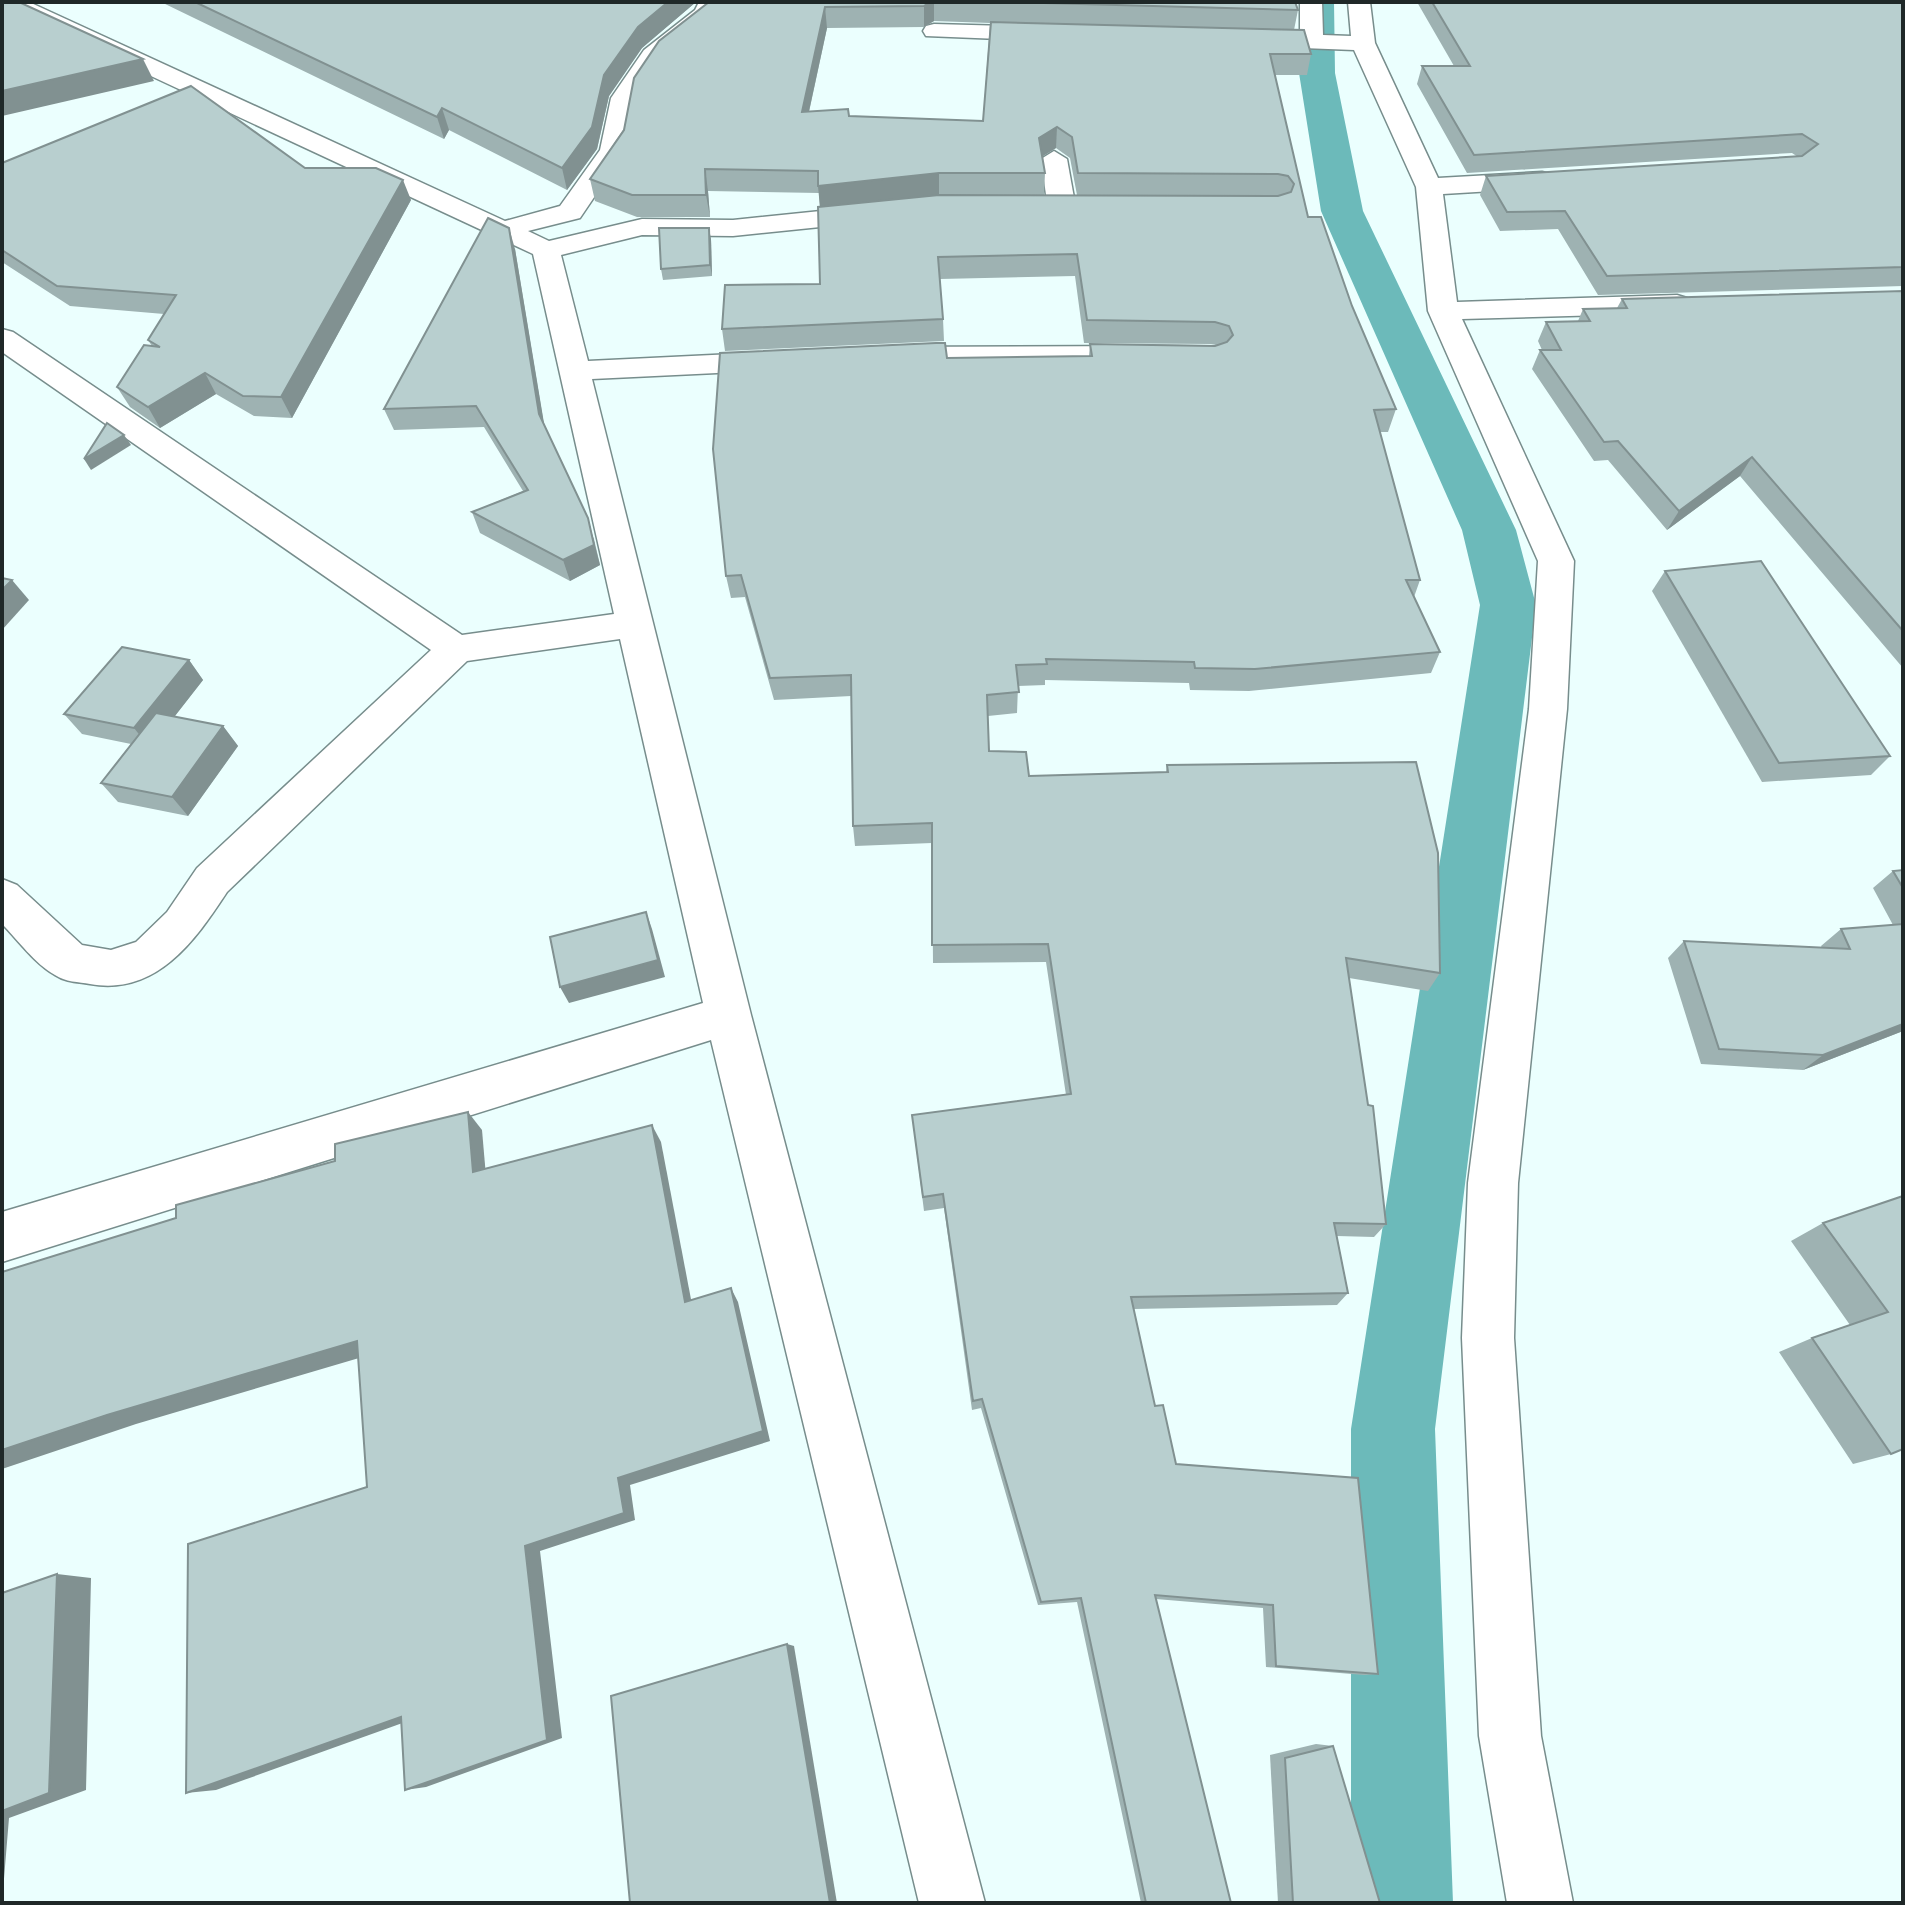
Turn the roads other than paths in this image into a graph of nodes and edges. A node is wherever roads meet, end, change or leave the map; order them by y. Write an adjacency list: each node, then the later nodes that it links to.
1 (11, 2): 16 (street)
2 (1311, 2): 8 (street)
3 (698, 8): 16 (street)
4 (1361, 23): 8 (street); 11 (street)
5 (934, 31): 6 (street)
6 (1076, 35)
7 (1233, 39): 8 (street)
8 (1312, 41)
9 (1054, 159): 14 (street)
10 (1571, 178): 11 (street)
11 (1429, 187): 19 (street)
12 (1031, 208): 14 (street)
13 (1092, 208): 14 (street)
14 (1062, 209)
15 (907, 210): 17 (street)
16 (502, 230): 17 (street)
17 (546, 250): 24 (street)
18 (1713, 303): 19 (street)
19 (1443, 311): 31 (street)
20 (2, 338): 26 (street)
21 (1180, 356): 22 (street)
22 (857, 357)
23 (810, 359): 24 (street)
24 (575, 371): 25 (street)
25 (635, 624): 26 (street); 28 (street)
26 (456, 649): 27 (street)
27 (2, 897)
28 (728, 1015): 29 (street); 30 (street)
29 (2, 1237)
30 (952, 1903)
31 (1540, 1903)

